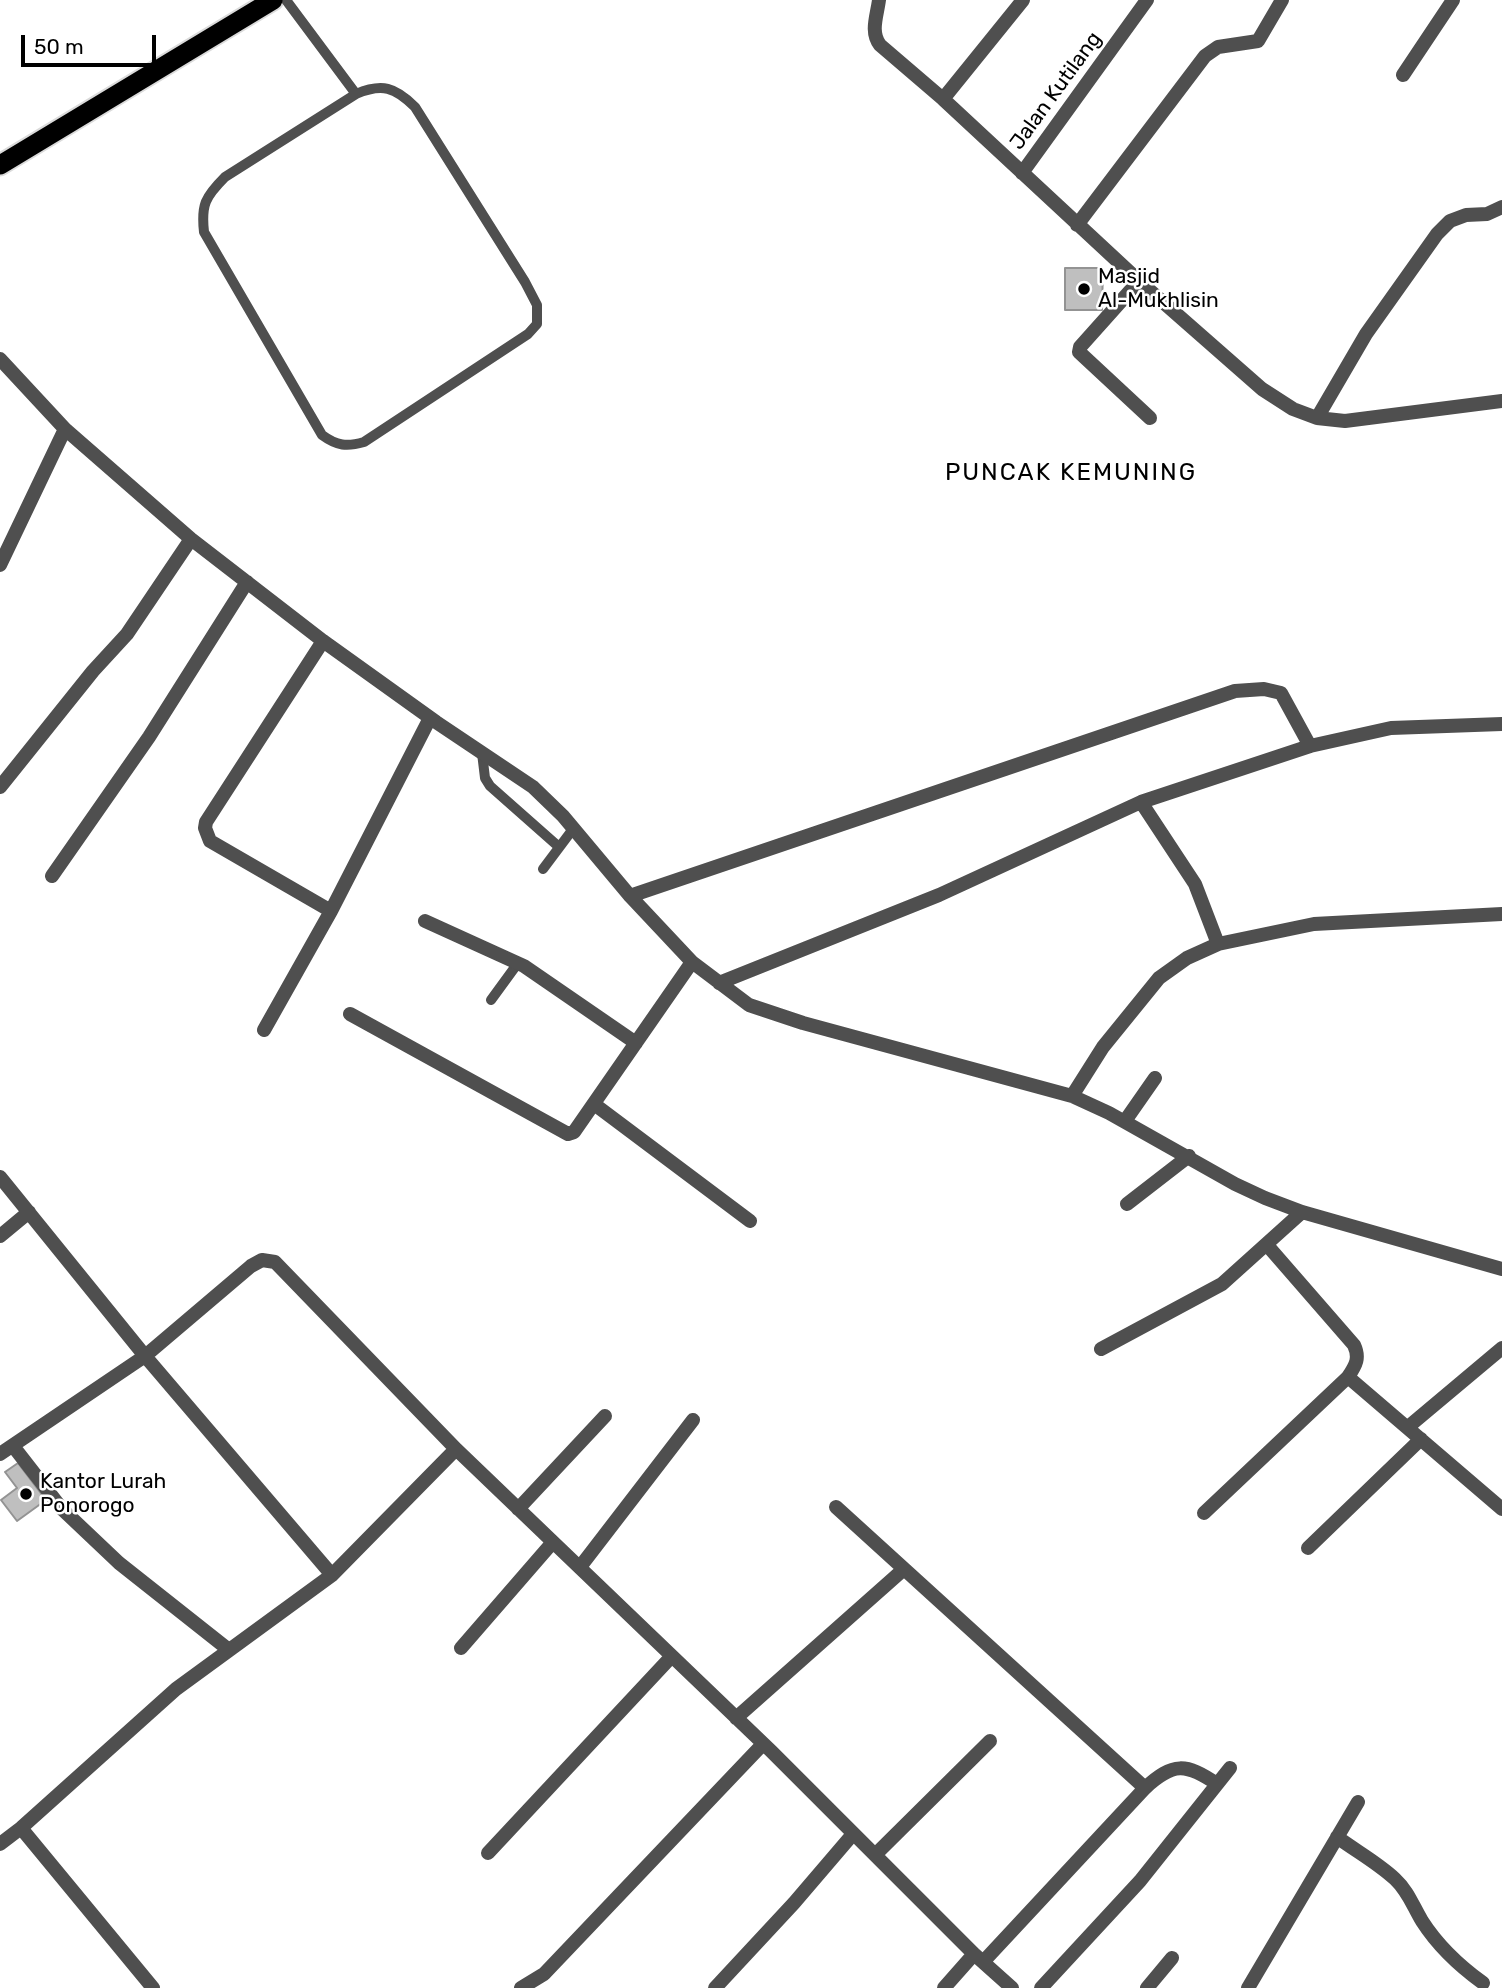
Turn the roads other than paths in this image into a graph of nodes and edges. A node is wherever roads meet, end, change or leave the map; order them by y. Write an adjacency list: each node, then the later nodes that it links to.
1 (273, 0): 11 (highway)
2 (286, 0): 9 (lane)
3 (879, 0): 10 (street)
4 (1023, 0): 10 (street)
5 (1147, 0): 12 (street, Jalan Kutilang)
6 (1282, 0): 14 (street)
7 (1453, 0): 8 (street)
8 (1403, 75)
9 (356, 94): 9 (lane)
10 (943, 99): 12 (street)
11 (0, 165)
12 (1022, 173): 14 (street)
13 (1502, 207): 19 (street)
14 (1077, 225): 15 (street)
15 (1139, 281): 18 (street); 19 (street)
16 (1, 362): 20 (street)
17 (1502, 401): 19 (street)
18 (1150, 418)
19 (1317, 418)
20 (65, 429): 21 (street); 22 (street)
21 (191, 539): 23 (street); 29 (street)
22 (0, 565)
23 (247, 582): 24 (street); 34 (street)
24 (323, 640): 25 (street); 36 (street)
25 (430, 718): 28 (street); 36 (street)
26 (1502, 724): 27 (street)
27 (1310, 746): 30 (street); 35 (street)
28 (482, 752): 31 (street); 32 (lane)
29 (0, 787)
30 (1141, 802): 39 (street); 42 (street)
31 (573, 829): 32 (lane); 35 (street)
32 (559, 847): 33 (lane)
33 (543, 869)
34 (52, 876)
35 (630, 896): 40 (street)
36 (331, 911): 45 (street)
37 (1502, 914): 39 (street)
38 (425, 921): 41 (street)
39 (1218, 944): 48 (street)
40 (692, 962): 42 (street); 46 (street)
41 (518, 963): 43 (lane); 46 (street)
42 (719, 983): 48 (street)
43 (491, 1000)
44 (350, 1014): 49 (street)
45 (264, 1030)
46 (636, 1043): 49 (street)
47 (1156, 1078): 50 (street)
48 (1072, 1096): 50 (street)
49 (594, 1104): 56 (street)
50 (1125, 1121): 51 (street)
51 (1189, 1156): 53 (street); 55 (street)
52 (0, 1177): 54 (street)
53 (1127, 1204)
54 (29, 1212): 57 (street); 62 (street)
55 (1302, 1212): 58 (street); 59 (street)
56 (750, 1220)
57 (0, 1236)
58 (1267, 1245): 61 (street); 63 (street)
59 (1502, 1269)
60 (1502, 1348): 66 (street)
61 (1101, 1349)
62 (145, 1356): 68 (street); 69 (street); 79 (street)
63 (1348, 1377): 66 (street); 74 (street)
64 (605, 1416): 72 (street)
65 (693, 1420): 77 (street)
66 (1408, 1427): 67 (street)
67 (1422, 1439): 73 (street); 76 (street)
68 (13, 1446): 70 (street); 81 (street)
69 (456, 1449): 72 (street); 79 (street)
70 (0, 1454)
71 (836, 1507): 78 (street)
72 (518, 1509): 75 (street)
73 (1502, 1509)
74 (1204, 1513)
75 (553, 1542): 77 (street); 80 (street)
76 (1308, 1548)
77 (580, 1567): 82 (street)
78 (904, 1569): 83 (street); 88 (street)
79 (332, 1575): 81 (street)
80 (461, 1648)
81 (229, 1650): 90 (street)
82 (672, 1656): 83 (street); 94 (street)
83 (736, 1717): 85 (street)
84 (989, 1741): 95 (street)
85 (763, 1744): 91 (street); 100 (street)
86 (1230, 1768): 87 (street)
87 (1217, 1784): 88 (street); 104 (street)
88 (1145, 1788): 96 (street)
89 (1358, 1802): 92 (street)
90 (21, 1828): 93 (street); 99 (street)
91 (853, 1834): 95 (street); 101 (street)
92 (1337, 1837): 98 (street); 106 (street)
93 (0, 1844)
94 (488, 1853)
95 (875, 1856): 96 (street)
96 (979, 1958): 102 (street); 103 (street)
97 (1172, 1958): 105 (street)
98 (1483, 1983)
99 (153, 1988)
100 (521, 1988)
101 (715, 1988)
102 (944, 1988)
103 (1012, 1988)
104 (1041, 1988)
105 (1147, 1988)
106 (1248, 1988)

